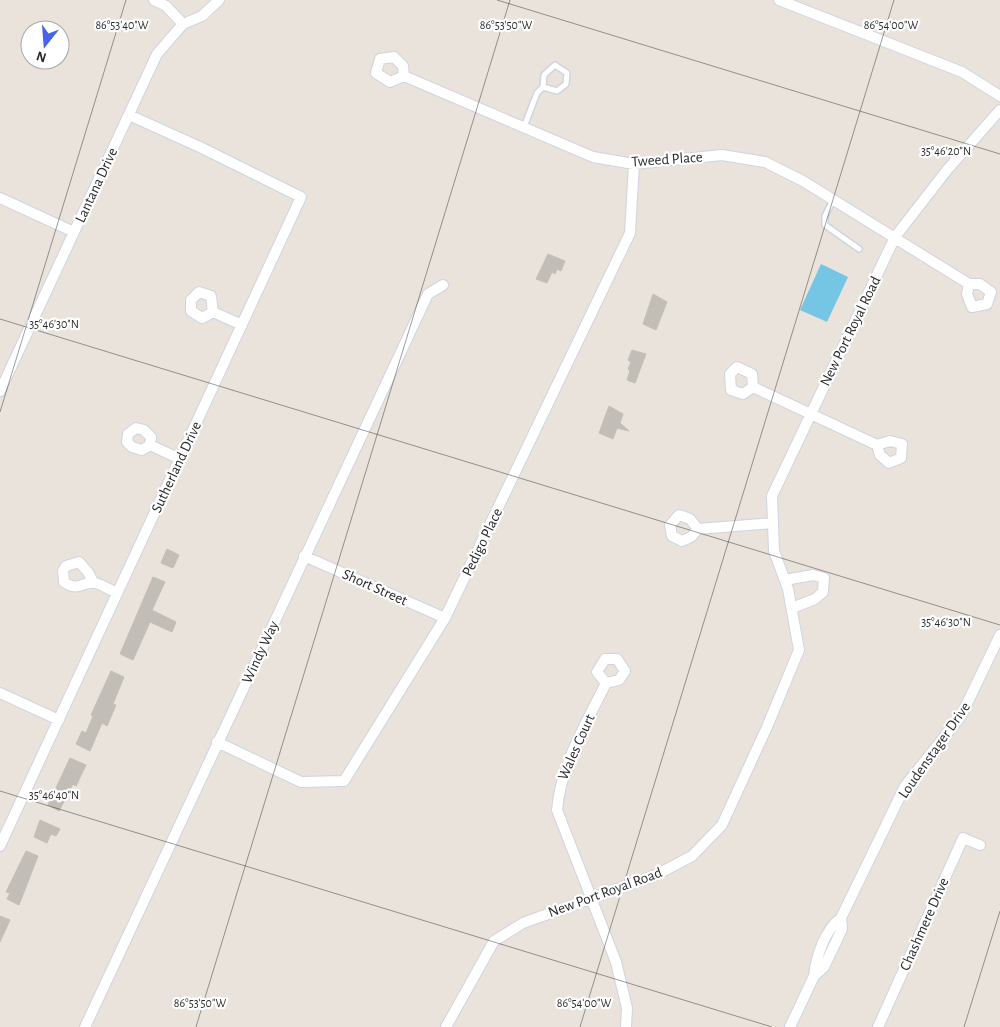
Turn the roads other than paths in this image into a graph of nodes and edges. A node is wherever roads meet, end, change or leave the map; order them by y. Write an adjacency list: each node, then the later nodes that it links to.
1 (154, 0): 4 (street)
2 (219, 0): 4 (street, Lantana Drive)
3 (779, 0): 7 (street)
4 (183, 24): 9 (street, Lantana Drive)
5 (404, 76): 10 (street, Tweed Place)
6 (544, 87): 6 (lane); 10 (lane)
7 (1000, 96)
8 (1000, 110): 15 (street, New Port Royal Road)
9 (129, 115): 14 (street, Lantana Drive); 20 (street, Sutherland Drive)
10 (524, 127): 11 (street, Tweed Place)
11 (634, 164): 13 (street, Tweed Place); 34 (street, Pedigo Place)
12 (0, 198): 14 (street)
13 (833, 200): 15 (street, Tweed Place); 16 (lane)
14 (74, 232): 22 (street, Lantana Drive)
15 (895, 237): 17 (street, Tweed Place); 23 (street, New Port Royal Road)
16 (859, 249)
17 (968, 284)
18 (443, 285): 29 (street, Windy Way)
19 (213, 312): 20 (street)
20 (242, 326): 26 (street, Sutherland Drive)
21 (753, 386): 23 (street)
22 (0, 391)
23 (810, 415): 25 (street); 27 (street, New Port Royal Road)
24 (150, 445): 26 (street)
25 (877, 445)
26 (180, 459): 32 (street, Sutherland Drive)
27 (773, 522): 28 (street); 30 (street, New Port Royal Road)
28 (698, 529)
29 (304, 556): 34 (street, Short Street); 39 (street, Windy Way)
30 (785, 580): 33 (street, New Port Royal Road); 33 (street)
31 (93, 582): 32 (street)
32 (118, 593): 38 (street, Sutherland Drive)
33 (792, 608): 42 (street, New Port Royal Road)
34 (445, 618): 39 (street, Pedigo Place)
35 (1000, 635): 46 (street, Loudenstager Drive)
36 (606, 683): 42 (street, Wales Court)
37 (0, 693): 38 (street)
38 (59, 720): 41 (street, Sutherland Drive)
39 (217, 742): 43 (street, Windy Way)
40 (980, 845): 47 (street, Chashmere Drive)
41 (0, 846)
42 (590, 898): 44 (street, New Port Royal Road); 45 (street, Wales Court)
43 (85, 1027)
44 (446, 1027)
45 (626, 1027)
46 (790, 1027)
47 (878, 1027)

